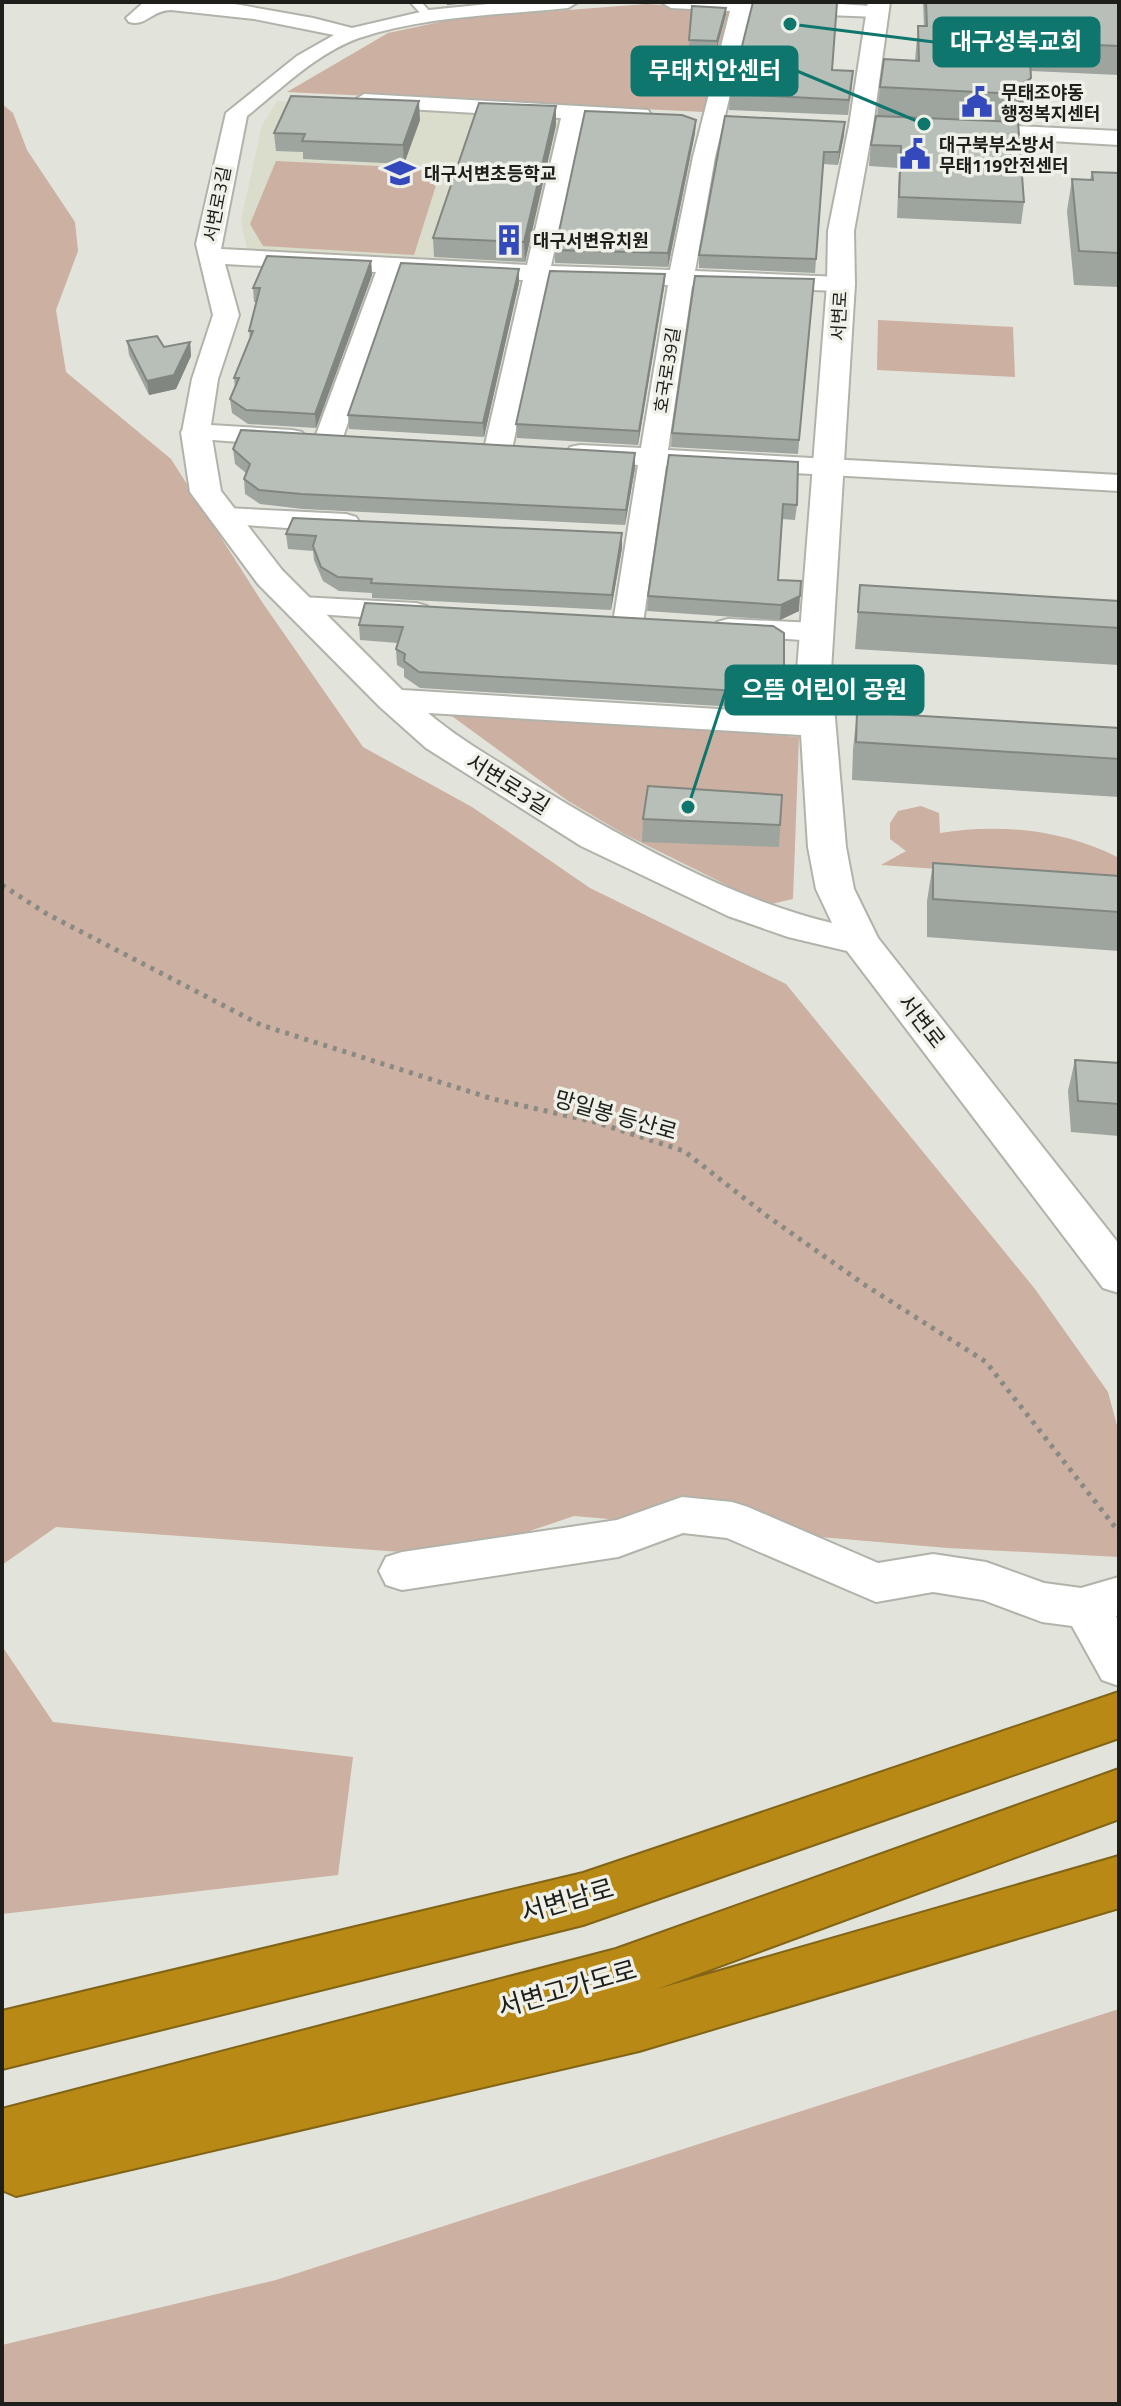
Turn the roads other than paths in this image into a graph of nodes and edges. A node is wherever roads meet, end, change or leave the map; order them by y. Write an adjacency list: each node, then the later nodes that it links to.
1 (568, 2): 5 (street, 서변로3길)
2 (671, 2): 3 (street)
3 (742, 5): 4 (street); 13 (street, 호국로39길)
4 (878, 7): 21 (street, 서변로)
5 (422, 9): 7 (street, 서변로3길)
6 (136, 18): 7 (street, 서변로3길)
7 (351, 34): 8 (street, 서변로3길)
8 (256, 96): 9 (street); 17 (street, 서변로3길)
9 (287, 97)
10 (349, 100): 11 (street)
11 (573, 112): 12 (street); 19 (street)
12 (666, 117)
13 (704, 119): 14 (street); 20 (street, 호국로39길)
14 (742, 120)
15 (937, 129): 16 (street)
16 (1119, 138)
17 (209, 256): 18 (street); 22 (street, 서변로3길)
18 (391, 265): 19 (street); 23 (street)
19 (538, 273): 20 (street); 26 (street)
20 (682, 277): 21 (street); 29 (street, 호국로39길)
21 (841, 284): 30 (street, 서변로)
22 (196, 432): 23 (street); 32 (street, 서변로3길)
23 (328, 440): 24 (street)
24 (359, 441)
25 (467, 447): 26 (street)
26 (498, 449): 27 (street)
27 (529, 450)
28 (560, 452): 29 (street)
29 (653, 456): 30 (street); 35 (street, 호국로39길)
30 (830, 466): 31 (street); 42 (street, 서변로)
31 (1119, 483)
32 (226, 517): 33 (street); 36 (street, 서변로3길)
33 (370, 524)
34 (609, 535): 35 (street)
35 (641, 537): 39 (street, 호국로39길)
36 (300, 606): 37 (street); 43 (street, 서변로3길)
37 (441, 613)
38 (596, 621): 39 (street)
39 (628, 623): 40 (street)
40 (659, 624)
41 (706, 627): 42 (street)
42 (816, 632): 44 (street, 서변로)
43 (392, 700): 44 (street); 45 (street, 서변로3길)
44 (820, 726): 45 (street, 서변로)
45 (861, 942): 46 (street, 서변로)
46 (1119, 1276)
47 (402, 1571): 48 (street)
48 (1096, 1604): 49 (street)
49 (1119, 1666)
50 (1119, 1715): 53 (highway, 서변남로)
51 (1119, 1794): 54 (highway, 서변고가도로)
52 (1119, 1882): 55 (highway)
53 (2, 2040)
54 (2, 2139)
55 (2, 2168)

